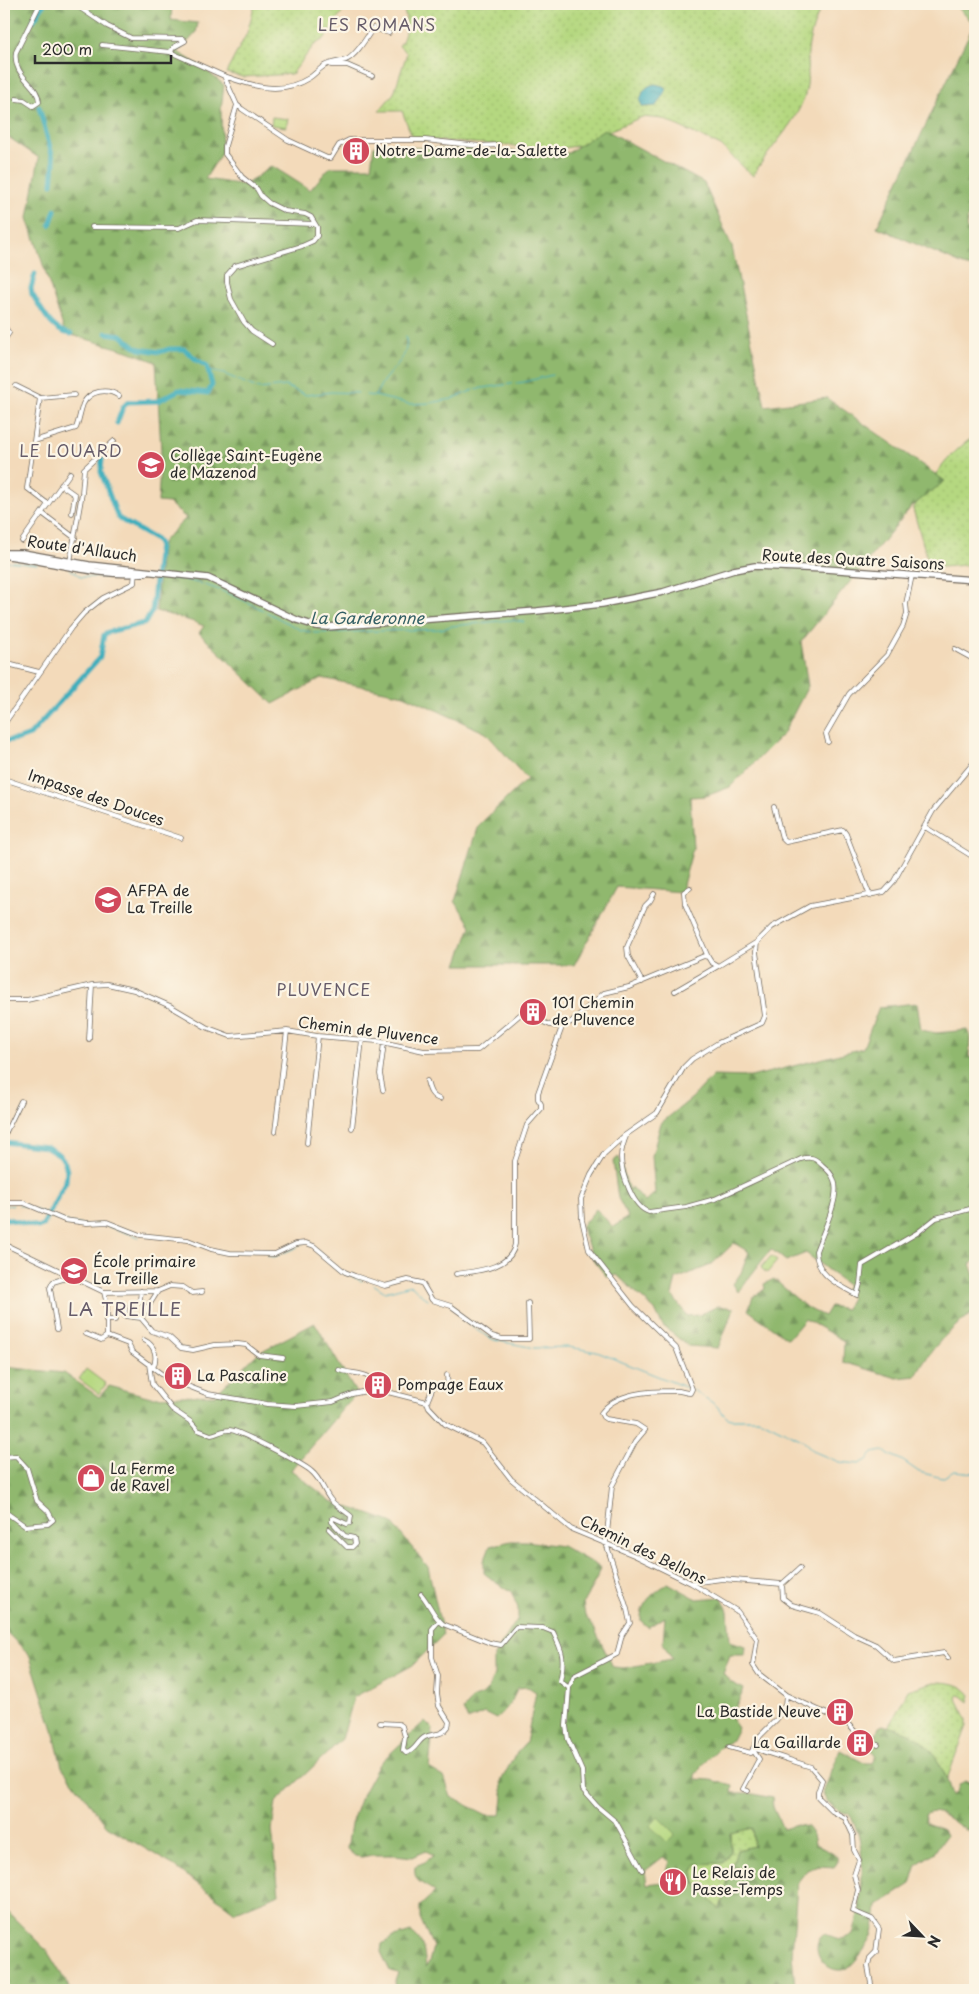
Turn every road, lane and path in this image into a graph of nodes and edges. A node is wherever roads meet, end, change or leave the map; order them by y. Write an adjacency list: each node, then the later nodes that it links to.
1 (40, 4): 9 (street)
2 (74, 4): 5 (street)
3 (388, 33): 6 (street)
4 (102, 45): 5 (street)
5 (170, 52): 7 (street)
6 (324, 66): 7 (street); 8 (street)
7 (224, 76): 10 (street)
8 (372, 76)
9 (16, 98)
10 (237, 105): 11 (street); 12 (street)
11 (498, 145)
12 (315, 224): 13 (street); 16 (street)
13 (92, 226)
14 (4, 326): 15 (street)
15 (4, 340)
16 (272, 344)
17 (16, 386): 20 (street)
18 (74, 395): 20 (street)
19 (118, 396): 21 (street)
20 (40, 398): 21 (street)
21 (34, 441): 25 (street)
22 (114, 442): 28 (street)
23 (70, 473): 24 (street)
24 (61, 485): 25 (street); 26 (street)
25 (48, 504): 27 (street)
26 (72, 512)
27 (42, 513): 28 (street); 29 (street)
28 (75, 538): 31 (street)
29 (22, 541)
30 (4, 554): 31 (main road, Route d'Allauch)
31 (70, 564): 32 (main road, Route d'Allauch)
32 (135, 571): 35 (main road, Route d'Allauch); 39 (street)
33 (912, 575): 34 (main road, Route des Quatre Saisons); 35 (main road, Route des Quatre Saisons); 41 (street)
34 (975, 580)
35 (349, 626)
36 (955, 649): 37 (street)
37 (975, 660)
38 (4, 663): 39 (street)
39 (39, 672): 40 (street)
40 (4, 724)
41 (828, 742)
42 (975, 761): 45 (street)
43 (4, 779): 46 (street, Impasse des Douces)
44 (774, 808): 50 (street)
45 (925, 827): 47 (street); 50 (street)
46 (181, 838)
47 (975, 858)
48 (690, 888): 52 (street)
49 (654, 894): 54 (street)
50 (870, 896): 51 (street)
51 (757, 942): 53 (street); 70 (street)
52 (708, 957): 53 (street); 54 (street)
53 (718, 966): 56 (street)
54 (642, 982): 58 (street)
55 (92, 985): 57 (street, Chemin de Pluvence); 59 (street, Chemin de Pluvence); 61 (street)
56 (676, 991)
57 (4, 1000)
58 (562, 1027): 63 (street, Chemin de Pluvence); 76 (street)
59 (287, 1031): 60 (street, Chemin de Pluvence); 69 (street)
60 (318, 1036): 62 (street, Chemin de Pluvence); 72 (street)
61 (89, 1039)
62 (362, 1040): 63 (street, Chemin de Pluvence); 68 (street)
63 (384, 1043): 65 (street)
64 (427, 1081): 66 (street)
65 (383, 1090)
66 (440, 1099)
67 (21, 1100): 71 (street)
68 (352, 1128)
69 (275, 1132)
70 (628, 1132): 74 (street); 102 (street)
71 (4, 1136)
72 (307, 1143)
73 (4, 1203): 82 (street)
74 (975, 1210)
75 (4, 1244): 77 (street)
76 (456, 1274)
77 (68, 1276): 80 (street); 88 (street)
78 (158, 1290): 79 (street); 81 (street); 84 (street)
79 (141, 1291): 80 (street); 84 (street)
80 (104, 1292): 86 (street)
81 (202, 1292)
82 (528, 1303)
83 (125, 1306): 85 (street)
84 (146, 1310): 85 (street)
85 (141, 1318): 92 (street)
86 (106, 1320): 87 (street); 90 (street)
87 (116, 1320)
88 (57, 1329)
89 (86, 1334): 90 (street)
90 (107, 1336): 93 (street)
91 (144, 1340): 94 (street)
92 (283, 1358)
93 (149, 1364): 94 (street); 101 (street)
94 (153, 1368): 97 (street)
95 (339, 1370): 97 (street)
96 (447, 1374): 98 (street)
97 (376, 1389): 98 (street)
98 (427, 1402): 102 (street, Chemin des Bellons)
99 (4, 1457): 100 (street)
100 (4, 1511)
101 (329, 1529)
102 (606, 1543): 104 (street, Chemin des Bellons); 109 (street)
103 (800, 1568): 105 (street)
104 (691, 1583): 105 (street); 110 (street, Chemin des Bellons)
105 (782, 1584): 108 (street)
106 (421, 1594): 107 (street)
107 (439, 1621): 109 (street); 111 (street)
108 (948, 1658)
109 (569, 1688): 116 (street)
110 (786, 1695): 112 (street); 114 (street)
111 (380, 1723)
112 (878, 1745)
113 (728, 1747): 114 (street)
114 (753, 1749): 115 (street); 117 (street)
115 (748, 1791)
116 (642, 1870)
117 (872, 1990)

